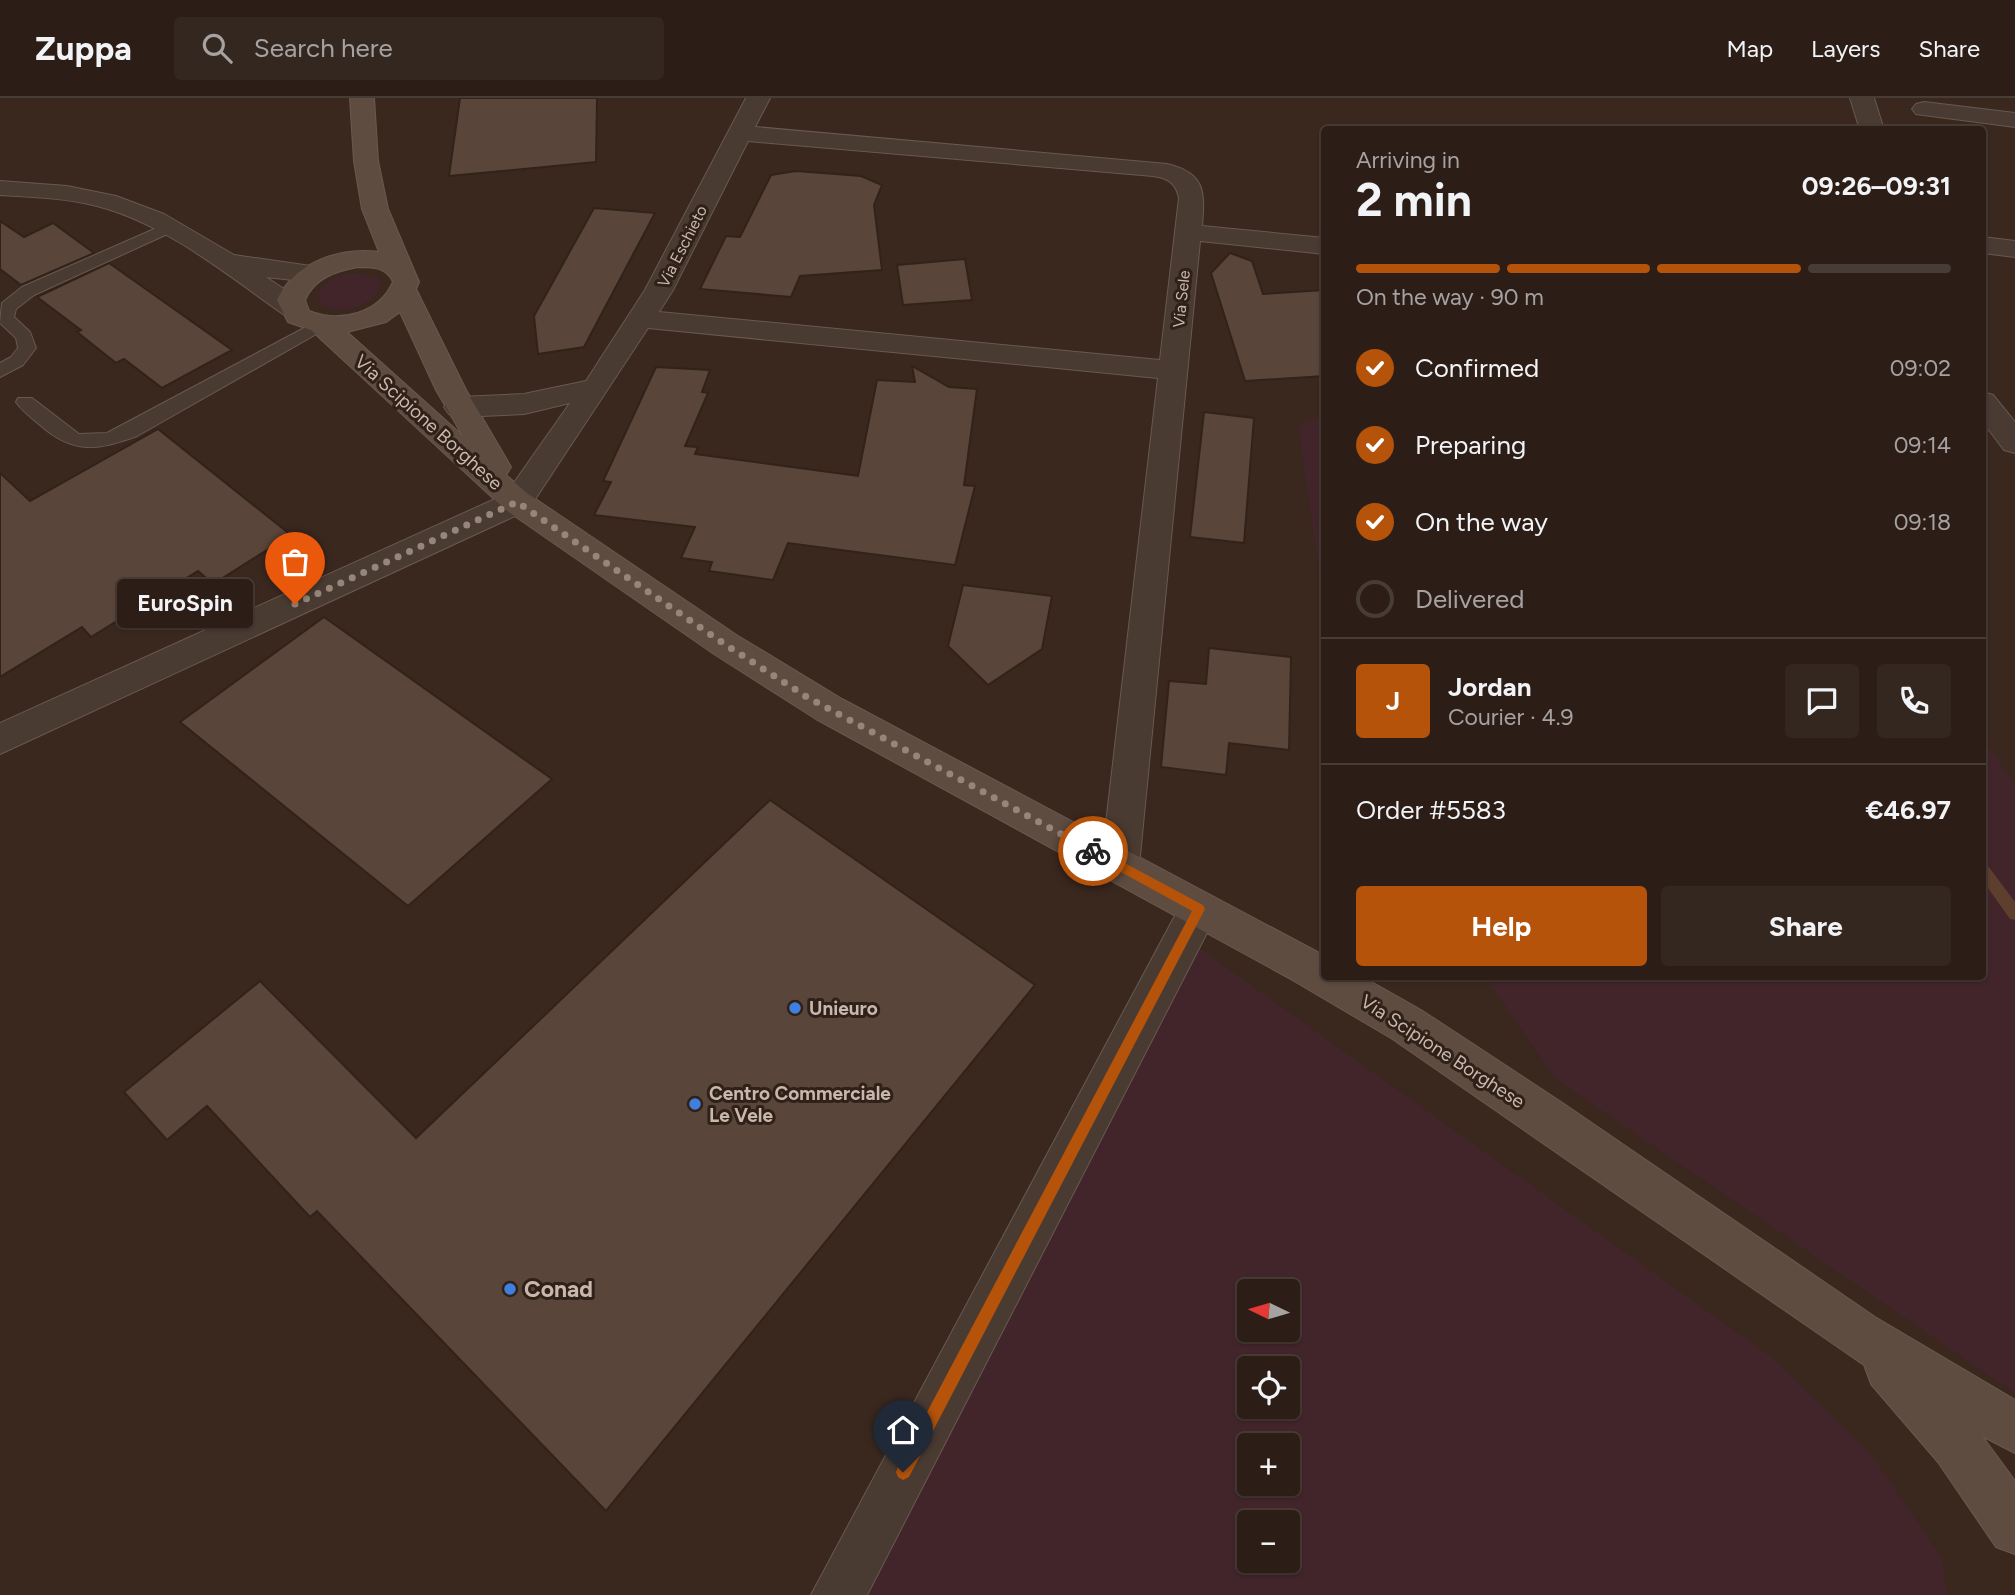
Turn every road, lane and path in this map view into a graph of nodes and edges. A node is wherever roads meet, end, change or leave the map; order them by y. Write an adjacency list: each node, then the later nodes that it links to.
1 (362, 98): 9 (main road, Via Scipione Borghese)
2 (758, 98): 7 (street, Via Eschieto)
3 (1863, 98): 6 (street)
4 (1924, 109): 5 (street)
5 (2015, 120)
6 (1871, 126)
7 (740, 133): 11 (street, Via Sele); 20 (street, Via Eschieto)
8 (0, 188): 10 (street)
9 (374, 209): 16 (main road); 18 (main road, Via Scipione Borghese)
10 (168, 228): 15 (street); 23 (lane)
11 (1188, 232): 13 (street); 22 (street, Via Sele)
12 (1986, 245): 14 (street)
13 (1321, 246)
14 (2015, 249)
15 (218, 257): 17 (street); 19 (street)
16 (342, 261): 17 (main road); 18 (main road)
17 (311, 274): 19 (main road)
18 (401, 279): 21 (main road); 27 (main road, Via Scipione Borghese)
19 (293, 309): 21 (main road, Via Scipione Borghese)
20 (642, 319): 22 (street); 24 (street, Via Eschieto)
21 (321, 324): 25 (lane); 29 (main road, Via Scipione Borghese)
22 (1173, 370): 31 (street, Via Sele)
23 (0, 371)
24 (596, 388): 27 (street); 29 (street, Via Eschieto)
25 (25, 402)
26 (1986, 406): 28 (street)
27 (459, 407): 29 (main road, Via Scipione Borghese)
28 (2015, 443)
29 (517, 502): 30 (street); 31 (main road, Via Scipione Borghese)
30 (0, 739)
31 (1120, 866): 32 (main road, Via Scipione Borghese)
32 (1199, 909): 33 (main road, Via Scipione Borghese); 38 (street)
33 (1321, 977)
34 (1327, 980): 35 (main road, Via Scipione Borghese)
35 (1858, 1335): 36 (main road, Via Scipione Borghese); 37 (main road, Via Scipione Borghese)
36 (2015, 1428)
37 (2015, 1528)
38 (838, 1595)

